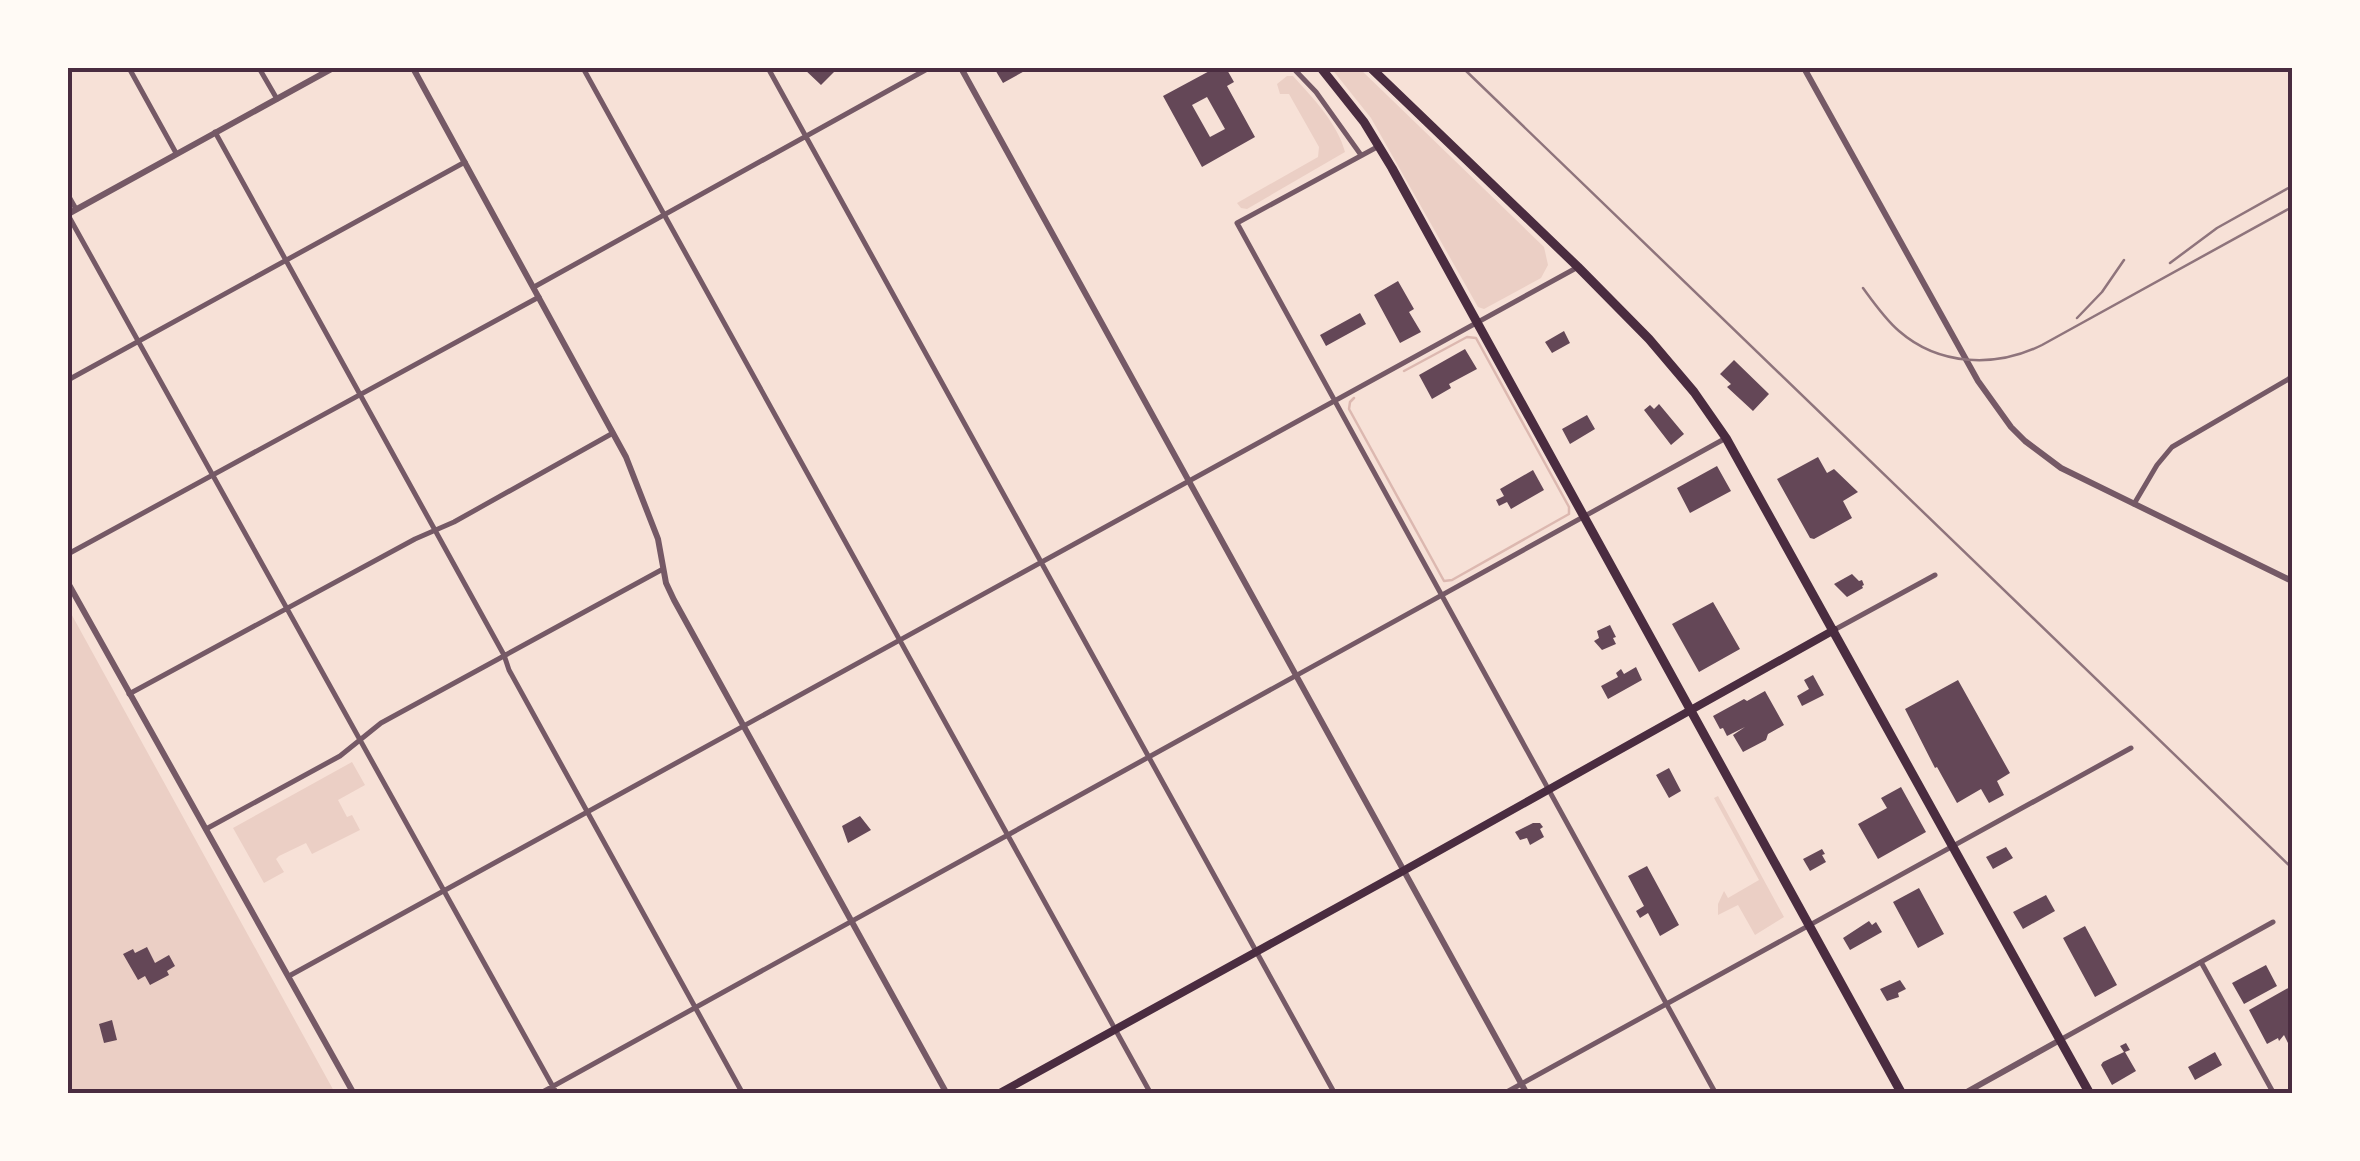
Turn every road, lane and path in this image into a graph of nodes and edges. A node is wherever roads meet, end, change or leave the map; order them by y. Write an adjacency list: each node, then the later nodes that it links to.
1 (129, 68): 17 (street)
2 (259, 68): 13 (street)
3 (333, 68): 13 (street)
4 (412, 68): 19 (street)
5 (583, 68): 22 (street)
6 (768, 68): 15 (street)
7 (928, 68): 15 (street)
8 (961, 68): 36 (street)
9 (1293, 68): 18 (street)
10 (1321, 68): 16 (main road)
11 (1370, 68): 24 (main road)
12 (1804, 68): 37 (street)
13 (276, 99): 14 (street)
14 (215, 132): 17 (street); 23 (street)
15 (806, 136): 22 (street); 41 (street)
16 (1379, 146): 18 (street); 27 (main road)
17 (176, 153): 21 (street)
18 (1360, 155): 32 (street)
19 (465, 162): 23 (street); 25 (street)
20 (68, 195): 21 (street)
21 (70, 213): 28 (street)
22 (664, 214): 25 (street); 49 (street)
23 (286, 260): 28 (street); 31 (street)
24 (1578, 267): 27 (street); 34 (main road)
25 (534, 287): 26 (street)
26 (540, 297): 31 (street); 33 (street)
27 (1476, 322): 32 (street); 38 (main road)
28 (139, 342): 30 (street); 35 (street)
29 (2292, 378): 37 (street)
30 (68, 380)
31 (360, 395): 35 (street); 39 (street)
32 (1334, 400): 36 (street); 46 (street)
33 (613, 433): 39 (street); 42 (street)
34 (1726, 438): 38 (street); 48 (main road)
35 (214, 475): 40 (street); 47 (street)
36 (1189, 481): 41 (street); 51 (street)
37 (2134, 504): 44 (street)
38 (1584, 517): 46 (street); 53 (main road)
39 (435, 531): 47 (street); 50 (street)
40 (68, 554)
41 (1042, 562): 49 (street); 57 (street)
42 (663, 569): 50 (street); 54 (street)
43 (1935, 576): 48 (street)
44 (2292, 581)
45 (68, 582): 52 (street)
46 (1442, 596): 51 (street); 58 (street)
47 (288, 609): 52 (street); 55 (street)
48 (1834, 630): 53 (main road); 62 (main road)
49 (900, 640): 54 (street); 61 (street)
50 (504, 655): 55 (street); 59 (street)
51 (1296, 676): 57 (street); 63 (street)
52 (130, 694): 60 (street)
53 (1692, 711): 58 (main road); 67 (main road)
54 (744, 726): 59 (street); 65 (street)
55 (361, 740): 60 (street); 64 (street)
56 (2131, 748): 62 (street)
57 (1149, 757): 61 (street); 68 (street)
58 (1549, 790): 63 (main road); 71 (street)
59 (588, 812): 64 (street); 72 (street)
60 (204, 830): 70 (street)
61 (1008, 836): 65 (street); 73 (street)
62 (1953, 846): 67 (street); 74 (main road)
63 (1404, 871): 68 (main road); 75 (street)
64 (444, 891): 70 (street); 76 (street)
65 (851, 921): 72 (street); 81 (street)
66 (2273, 922): 69 (street)
67 (1808, 926): 71 (street); 88 (main road)
68 (1256, 952): 73 (main road); 84 (street)
69 (2201, 962): 74 (street); 91 (street)
70 (289, 976): 77 (street)
71 (1666, 1004): 75 (street); 87 (street)
72 (695, 1007): 76 (street); 80 (street)
73 (1116, 1030): 82 (main road); 83 (street)
74 (2060, 1040): 89 (street); 90 (main road)
75 (1521, 1083): 85 (street); 86 (street)
76 (553, 1086): 78 (street); 79 (street)
77 (354, 1094)
78 (539, 1094)
79 (557, 1094)
80 (743, 1094)
81 (947, 1094)
82 (998, 1094)
83 (1150, 1094)
84 (1334, 1094)
85 (1502, 1094)
86 (1527, 1094)
87 (1716, 1094)
88 (1902, 1094)
89 (1963, 1094)
90 (2090, 1094)
91 (2274, 1094)

